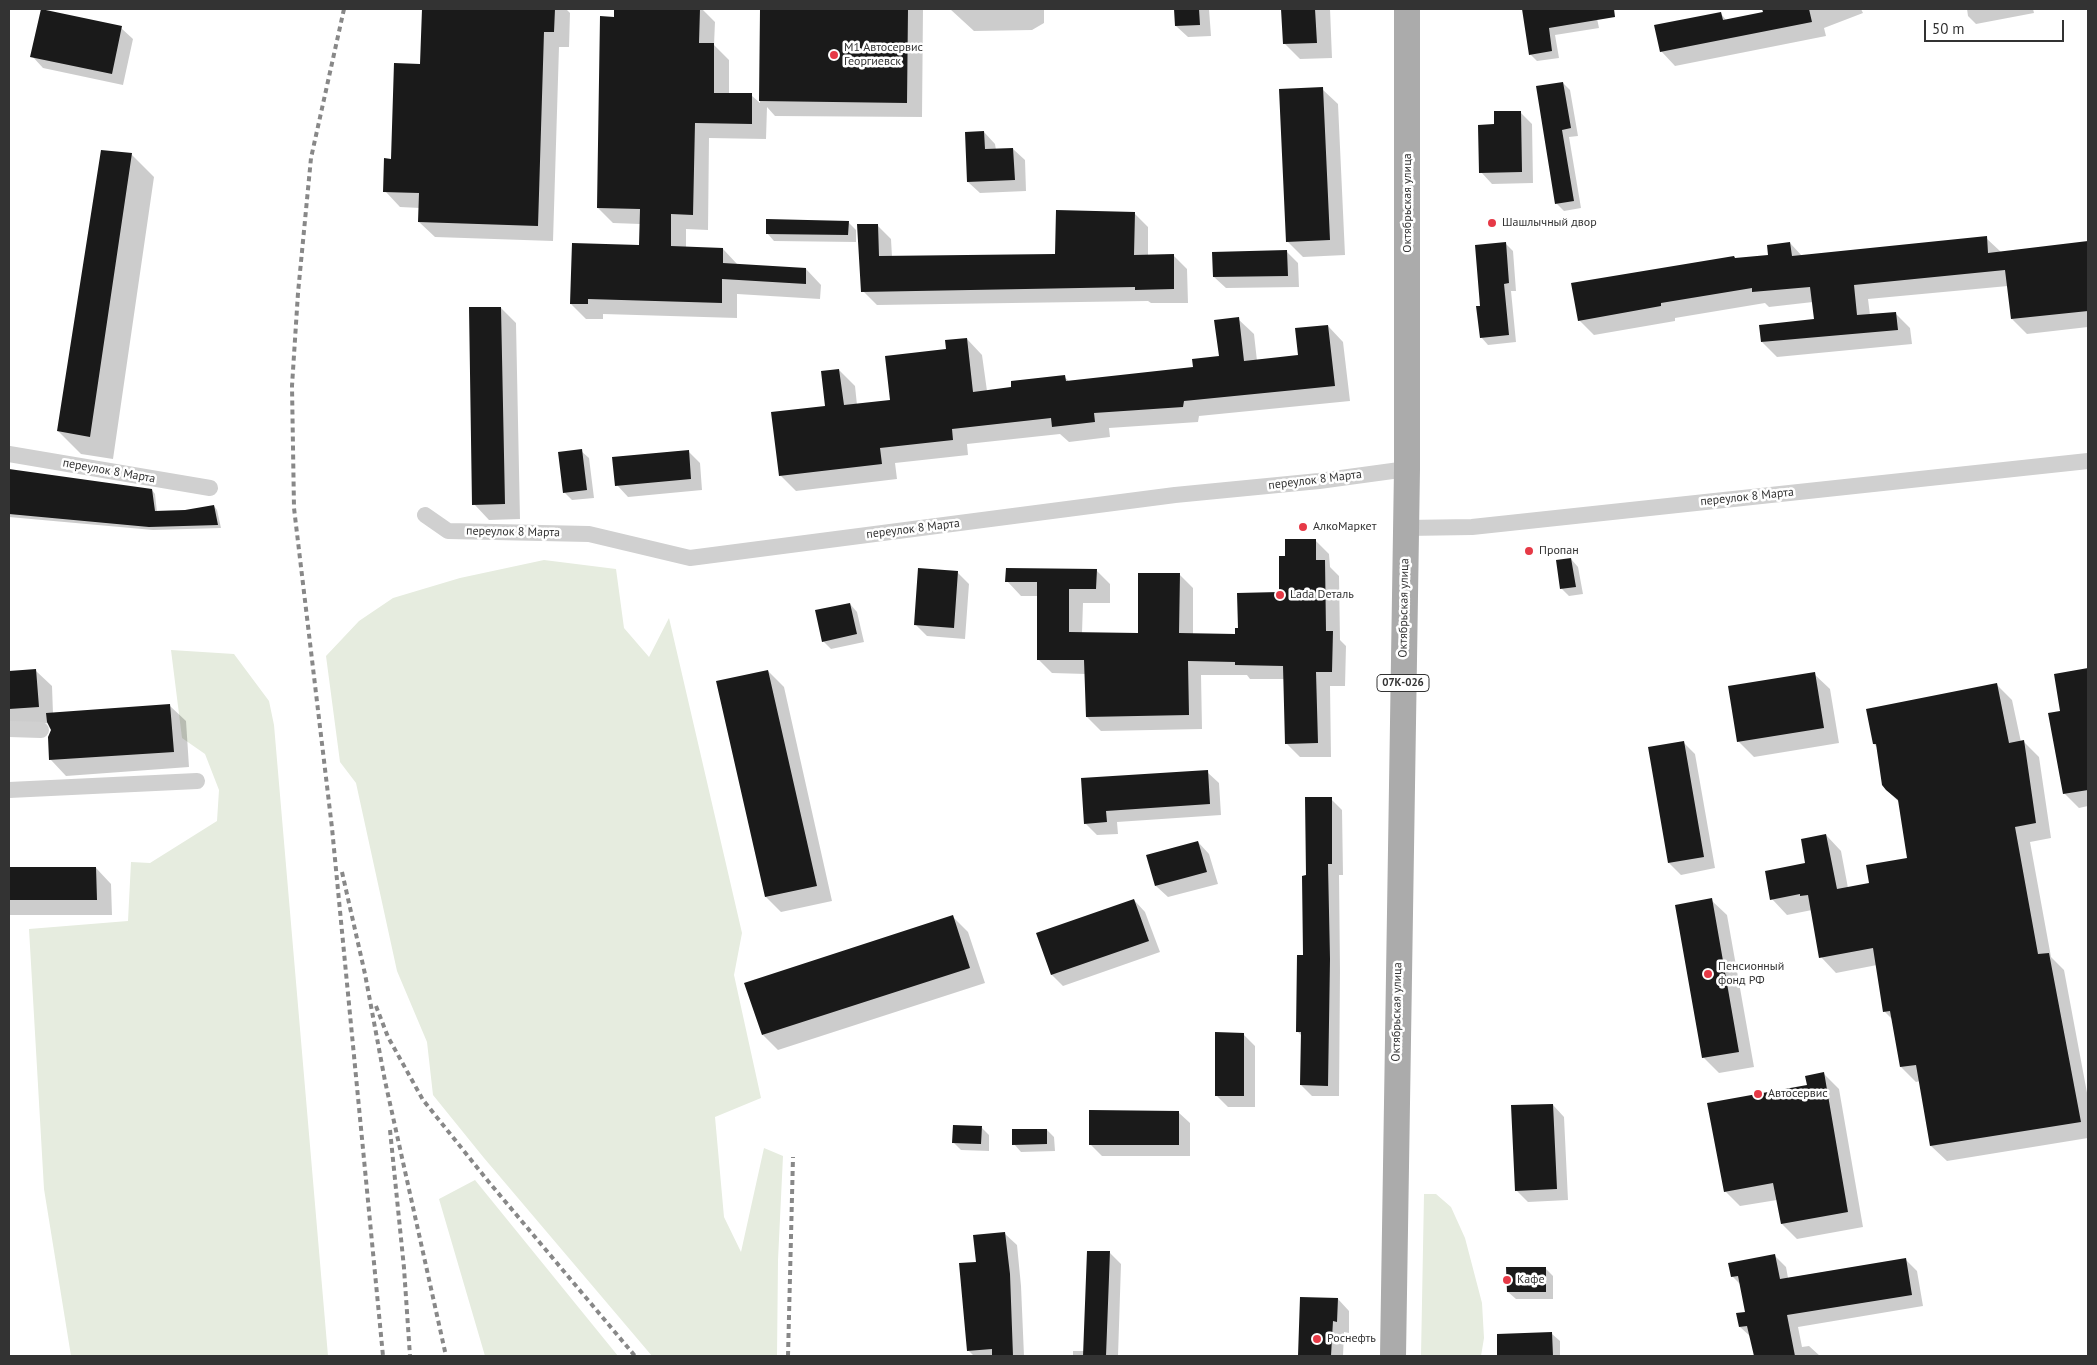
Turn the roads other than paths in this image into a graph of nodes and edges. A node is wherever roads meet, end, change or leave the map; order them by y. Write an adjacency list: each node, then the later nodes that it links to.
1 (1407, 9): 4 (main road, Октябрьская улица / 07К-026)
2 (9, 454): 5 (street, переулок 8 Марта)
3 (2088, 461): 7 (street, переулок 8 Марта)
4 (1407, 469): 6 (street, переулок 8 Марта); 7 (main road, Октябрьская улица / 07К-026)
5 (210, 488)
6 (425, 515)
7 (1406, 528): 12 (main road, Октябрьская улица / 07К-026)
8 (9, 730): 9 (street)
9 (42, 730)
10 (197, 781): 11 (street)
11 (9, 790)
12 (1393, 1356)

